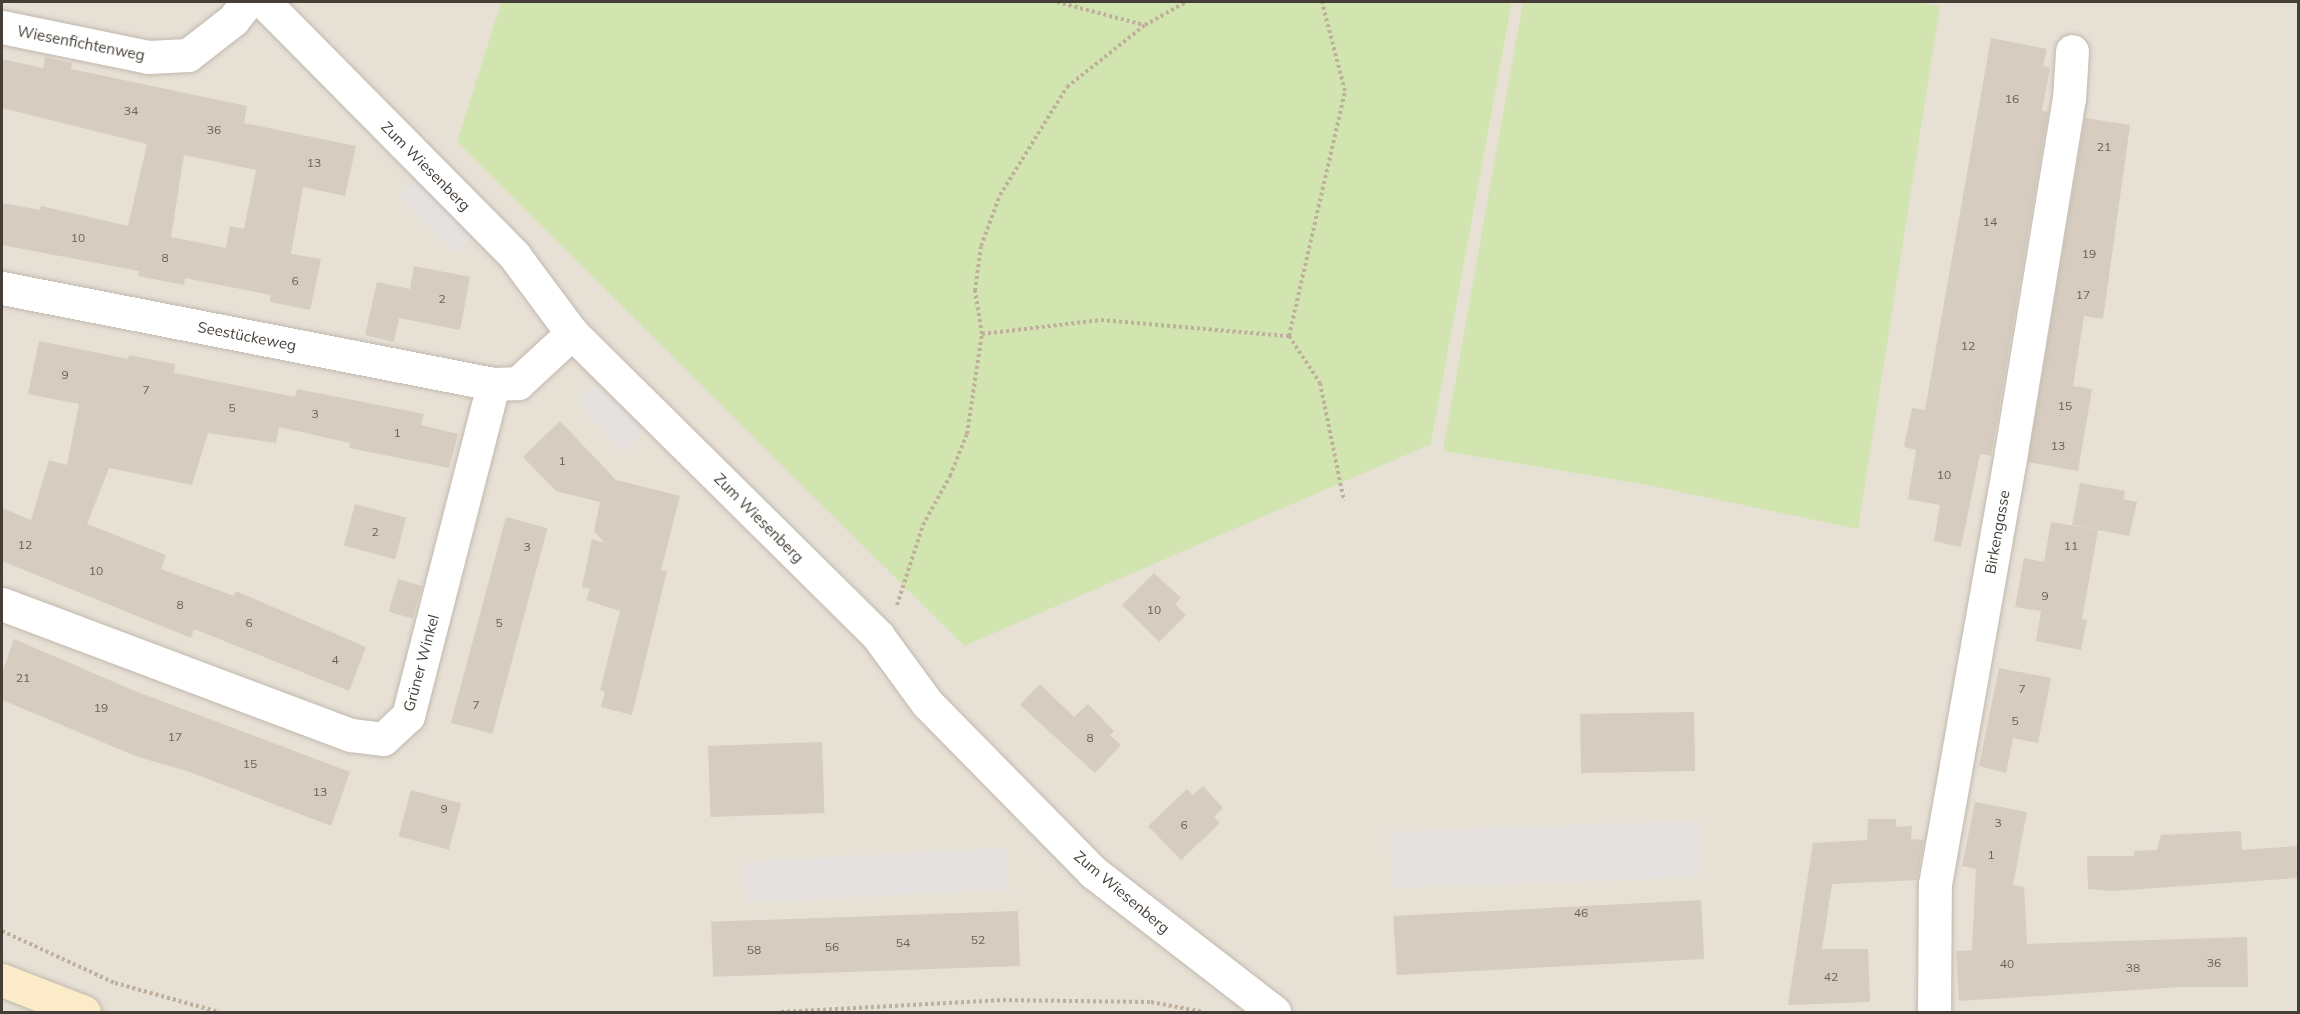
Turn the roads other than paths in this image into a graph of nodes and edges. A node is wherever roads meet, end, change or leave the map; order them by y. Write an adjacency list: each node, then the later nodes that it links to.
1 (247, 2): 3 (street, Wiesenfichtenweg)
2 (264, 2): 6 (street, Zum Wiesenberg)
3 (2, 27)
4 (2072, 51): 12 (street, Birkengasse)
5 (2, 288): 7 (street, Seestückeweg)
6 (572, 333): 7 (street); 11 (street, Zum Wiesenberg)
7 (493, 384): 8 (street, Grüner Winkel)
8 (2, 604)
9 (2, 980): 10 (main road)
10 (84, 1012)
11 (1274, 1012)
12 (1934, 1012)

